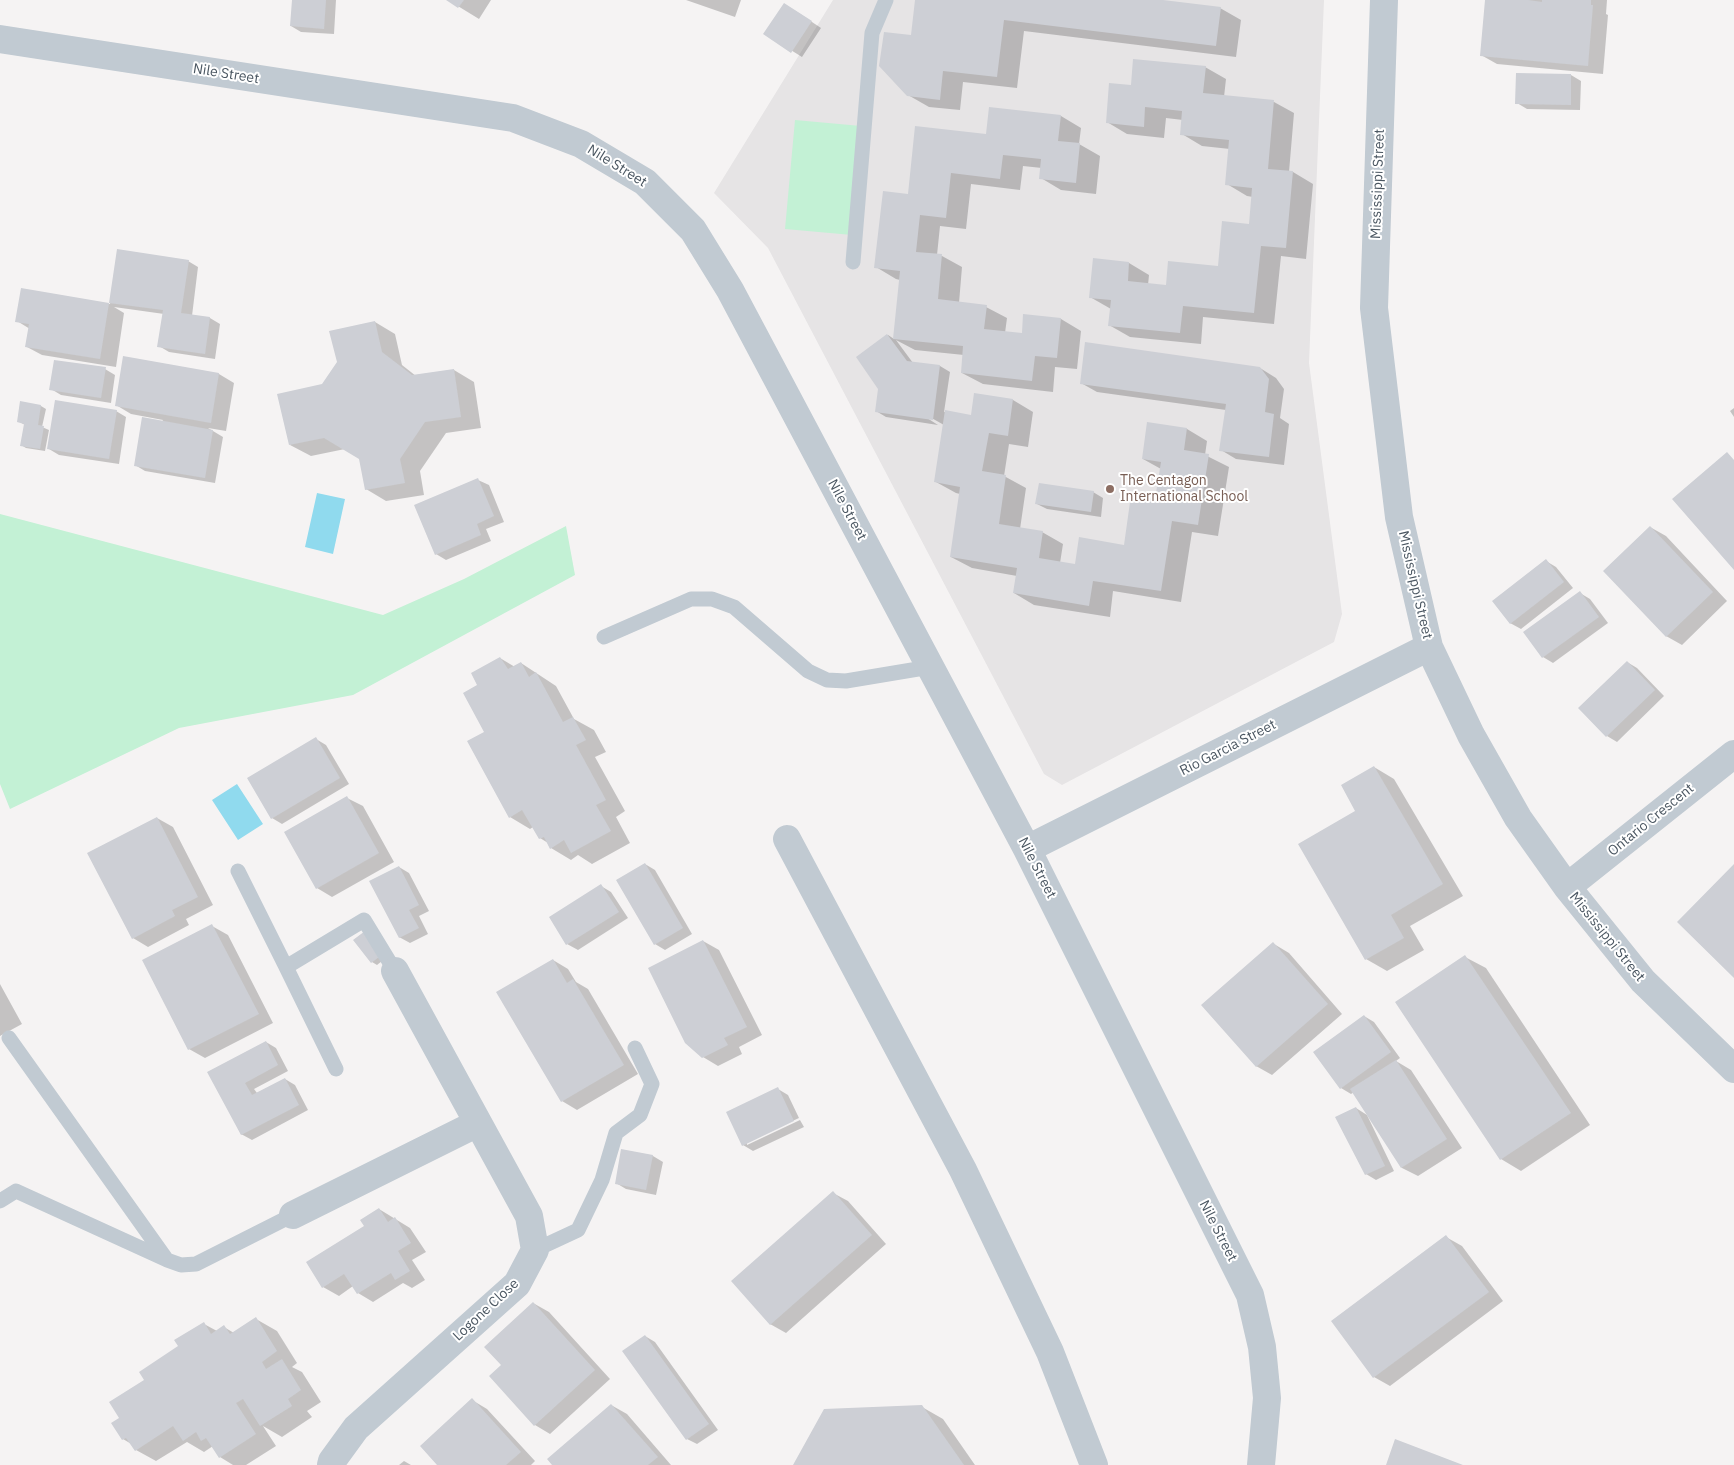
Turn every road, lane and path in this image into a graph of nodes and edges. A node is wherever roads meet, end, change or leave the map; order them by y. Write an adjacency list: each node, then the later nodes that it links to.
1 (886, 0): 4 (lane)
2 (1384, 0): 6 (street, Mississippi Street)
3 (0, 39): 7 (street, Nile Street)
4 (853, 262)
5 (604, 636): 7 (lane)
6 (1429, 647): 10 (street, Rio Garcia Street); 12 (street, Mississippi Street)
7 (930, 667): 10 (street, Nile Street)
8 (1734, 754): 12 (street, Ontario Crescent)
9 (787, 839): 25 (street)
10 (1028, 850): 26 (street, Nile Street)
11 (238, 871): 13 (lane)
12 (1567, 887): 18 (street, Mississippi Street)
13 (286, 967): 14 (lane); 17 (lane)
14 (395, 971): 19 (street)
15 (9, 1038): 23 (lane)
16 (635, 1048): 22 (lane)
17 (336, 1069)
18 (1734, 1069)
19 (478, 1123): 21 (street); 22 (street)
20 (0, 1201): 23 (lane)
21 (293, 1215): 23 (lane)
22 (535, 1250): 24 (street, Logone Close)
23 (167, 1260)
24 (332, 1465)
25 (1094, 1465)
26 (1261, 1465)

